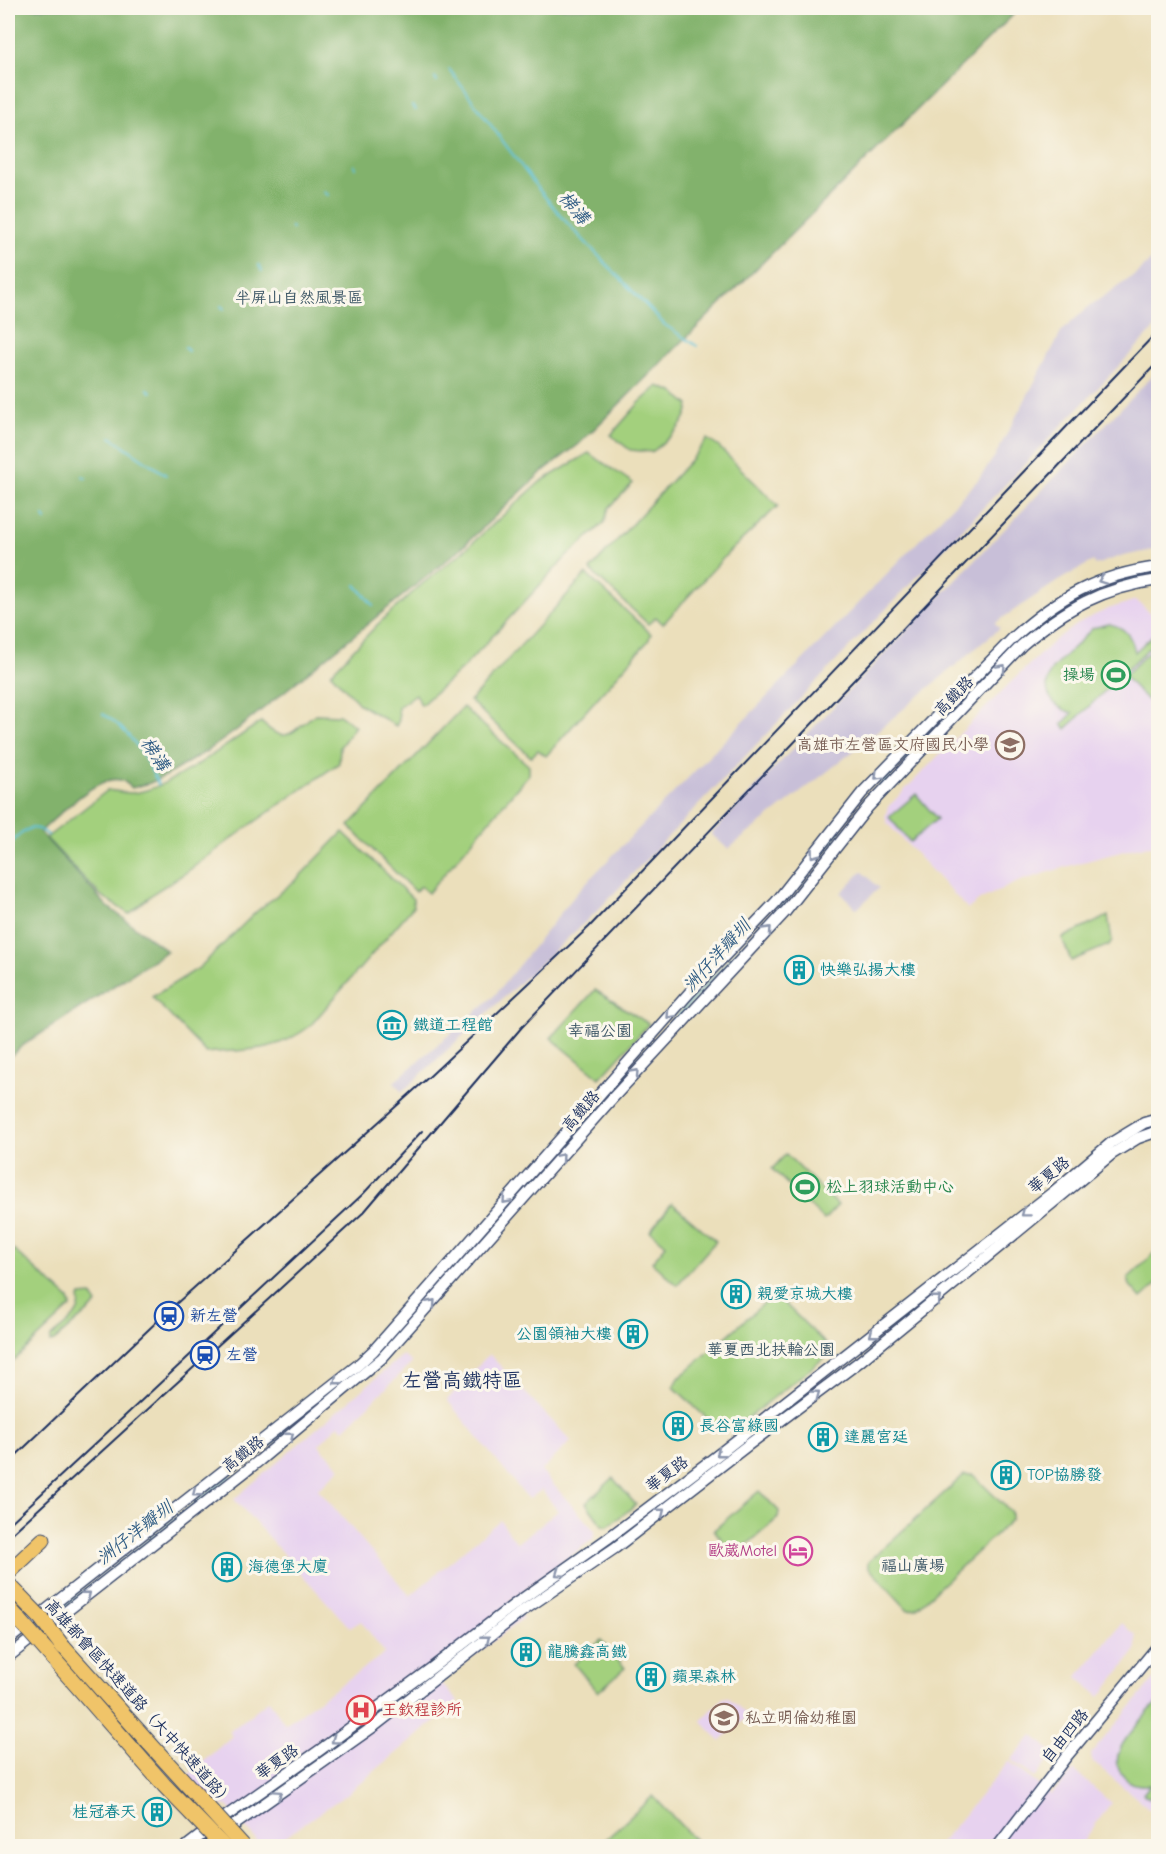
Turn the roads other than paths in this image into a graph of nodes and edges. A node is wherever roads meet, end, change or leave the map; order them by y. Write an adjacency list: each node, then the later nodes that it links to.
1 (1158, 567): 10 (street, 高鐵路, one-way to 10)
2 (1158, 580): 13 (street, 高鐵路, one-way to 2)
3 (1158, 1119): 15 (street, 華夏路, one-way to 15)
4 (1158, 1131): 15 (street, 華夏路, one-way to 4)
5 (8, 1562): 6 (highway)
6 (8, 1573)
7 (8, 1584): 12 (highway, 高雄都會區快速道路（大中快速道路）, bridge)
8 (8, 1592): 12 (highway, bridge)
9 (8, 1606): 15 (highway, 高雄都會區快速道路（大中快速道路）, bridge); 15 (highway, bridge)
10 (8, 1640)
11 (1158, 1646): 19 (street, 自由四路)
12 (63, 1647): 14 (highway, 高雄都會區快速道路（大中快速道路）)
13 (8, 1657)
14 (150, 1744): 17 (highway, bridge); 18 (highway, 高雄都會區快速道路（大中快速道路）, bridge)
15 (215, 1840): 16 (street, 華夏路)
16 (187, 1846)
17 (235, 1846)
18 (243, 1846)
19 (998, 1846)

